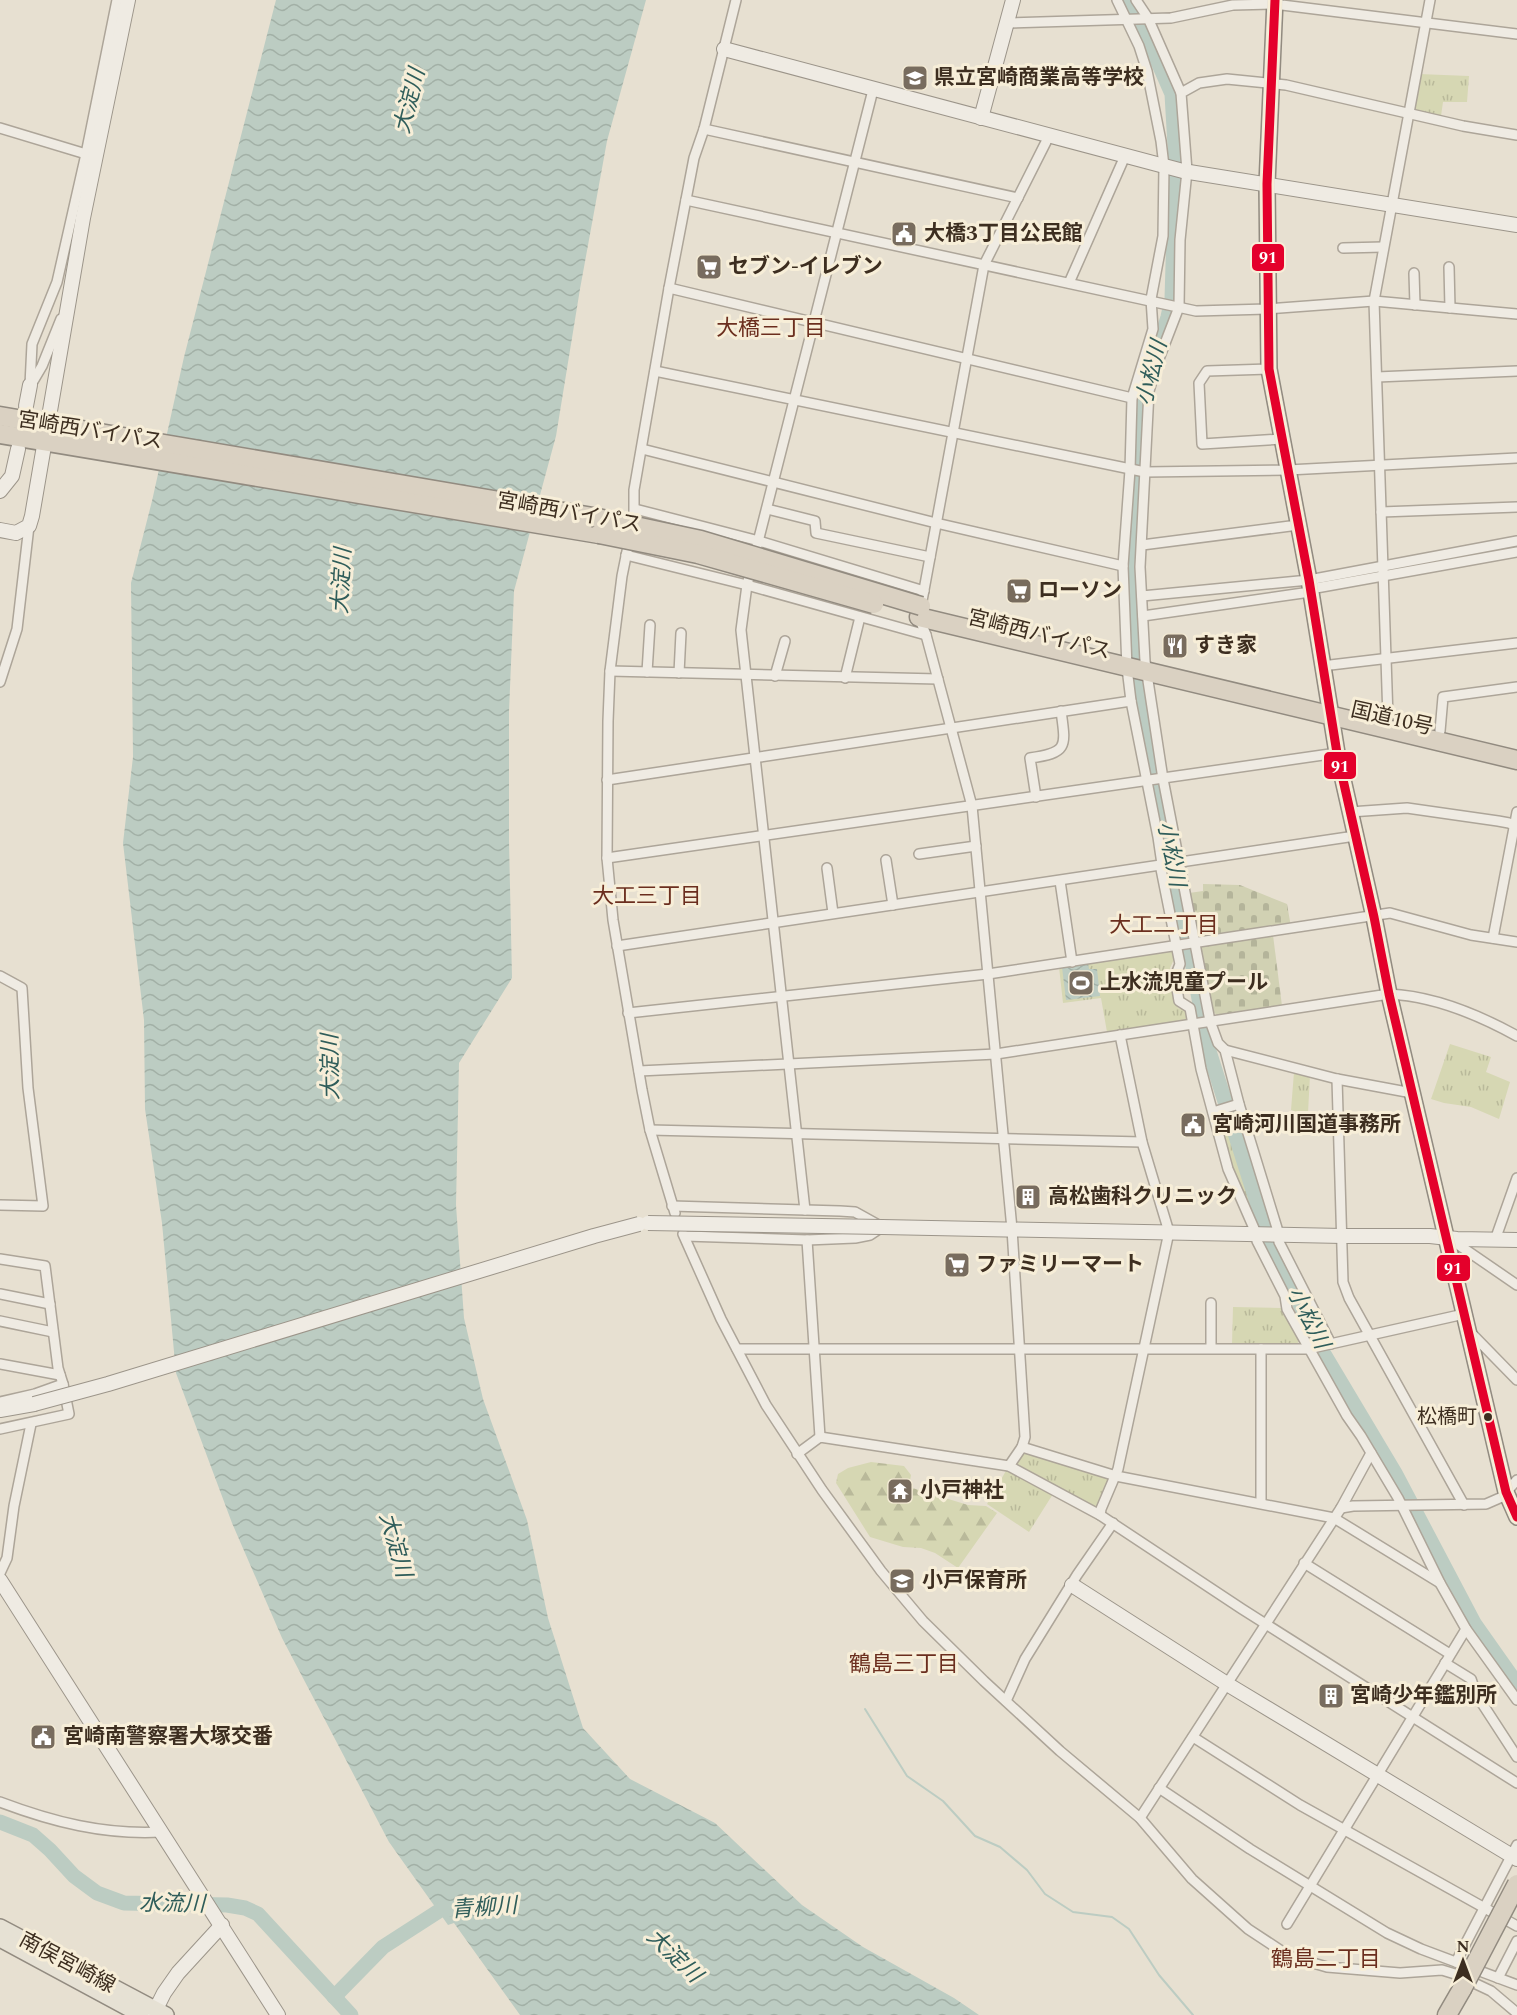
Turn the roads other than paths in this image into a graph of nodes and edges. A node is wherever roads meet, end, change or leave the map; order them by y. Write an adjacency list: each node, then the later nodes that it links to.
1 (117, 0): 26 (street)
2 (128, 0): 44 (street)
3 (736, 0): 16 (street)
4 (1013, 0): 14 (street)
5 (1117, 0): 12 (street)
6 (1136, 0): 11 (street)
7 (1200, 0): 10 (street)
8 (1430, 0): 13 (street)
9 (1275, 2): 10 (street); 13 (street); 17 (main road)
10 (1202, 10): 11 (street)
11 (1148, 18): 12 (street); 19 (street)
12 (1128, 19): 14 (street); 29 (street)
13 (1425, 21): 15 (street); 20 (street)
14 (1007, 23): 21 (street)
15 (1517, 34)
16 (724, 50): 18 (street); 23 (street)
17 (1271, 83): 19 (street); 20 (street); 31 (main road)
18 (873, 90): 21 (street); 28 (street)
19 (1180, 93): 30 (street)
20 (1407, 113): 24 (street); 34 (street)
21 (981, 118): 25 (street)
22 (0, 128): 26 (street)
23 (704, 129): 28 (street); 33 (street)
24 (1517, 135)
25 (1049, 136): 27 (street); 32 (street)
26 (86, 154): 58 (street)
27 (1125, 156): 29 (street); 42 (street)
28 (855, 162): 32 (street); 36 (street)
29 (1166, 167): 30 (street); 45 (street)
30 (1185, 171): 31 (street); 48 (street)
31 (1267, 184): 34 (street); 50 (main road)
32 (1018, 198): 39 (street)
33 (686, 200): 36 (street); 43 (street)
34 (1390, 204): 35 (street); 37 (street)
35 (1517, 225)
36 (837, 233): 39 (street); 52 (street)
37 (1383, 247): 38 (street); 46 (street)
38 (1343, 248)
39 (984, 265): 42 (street); 53 (street)
40 (1449, 267): 49 (street)
41 (1414, 273): 47 (street)
42 (1069, 283): 45 (street)
43 (669, 288): 52 (street); 55 (street)
44 (69, 299): 58 (street); 63 (street)
45 (1151, 301): 48 (street); 59 (street)
46 (1374, 301): 47 (street); 50 (street); 57 (street)
47 (1415, 305): 49 (street)
48 (1179, 307): 50 (street); 74 (street)
49 (1450, 308): 51 (street)
50 (1267, 309): 54 (main road)
51 (1517, 314)
52 (814, 322): 53 (street); 60 (street)
53 (967, 359): 59 (street); 64 (street)
54 (1269, 369): 66 (main road); 66 (street)
55 (655, 371): 60 (street); 69 (street)
56 (1517, 371): 57 (street)
57 (1377, 377): 71 (street)
58 (30, 385): 61 (street)
59 (1132, 398): 72 (street)
60 (795, 400): 64 (street); 75 (street)
61 (26, 406)
62 (0, 416): 63 (highway, 宮崎西バイパス)
63 (56, 425): 67 (street); 97 (highway, 宮崎西バイパス, bridge)
64 (954, 433): 72 (street); 81 (street)
65 (0, 434): 67 (highway, 宮崎西バイパス)
66 (1282, 439): 73 (main road)
67 (53, 444): 83 (street); 97 (highway, 宮崎西バイパス, bridge)
68 (18, 449): 76 (street)
69 (642, 449): 75 (street); 78 (street)
70 (1517, 458): 71 (street)
71 (1379, 465): 73 (street); 80 (street)
72 (1131, 470): 74 (street); 92 (street)
73 (1288, 470): 74 (street); 82 (main road)
74 (1145, 472): 87 (street)
75 (774, 481): 79 (street); 81 (street)
76 (0, 491)
77 (1517, 507): 80 (street)
78 (635, 509): 85 (street); 89 (street)
79 (767, 509): 85 (street); 90 (street)
80 (1381, 512): 91 (street)
81 (936, 523): 90 (street); 92 (street)
82 (1299, 525): 87 (street); 95 (main road)
83 (29, 526): 84 (street); 115 (street)
84 (0, 530)
85 (759, 541): 94 (street); 97 (street)
86 (1517, 541): 91 (street)
87 (1142, 544): 96 (street)
88 (1517, 552): 93 (street)
89 (626, 555): 94 (street); 108 (street)
90 (930, 557): 97 (street)
91 (1383, 565): 93 (street); 95 (street)
92 (1123, 566): 106 (street)
93 (1383, 576): 95 (street); 105 (street)
94 (747, 585): 99 (street); 111 (street)
95 (1310, 586): 96 (street); 98 (street); 107 (main road)
96 (1142, 596): 98 (street)
97 (921, 605): 102 (street); 106 (highway, 宮崎西バイパス)
98 (1143, 616): 106 (street)
99 (860, 617): 102 (street); 113 (street)
100 (650, 625): 109 (street)
101 (681, 633): 110 (street)
102 (926, 635): 114 (street)
103 (785, 640): 112 (street)
104 (1517, 643): 105 (street)
105 (1386, 658): 107 (street); 120 (street)
106 (1137, 665): 117 (street); 118 (highway, 国道10号); 127 (street)
107 (1322, 666): 118 (main road)
108 (610, 671): 109 (street); 128 (street)
109 (647, 672): 110 (street)
110 (679, 673): 111 (street)
111 (747, 675): 112 (street); 125 (street)
112 (775, 676): 113 (street)
113 (845, 678): 114 (street)
114 (938, 679): 121 (street)
115 (0, 681)
116 (1517, 687): 122 (street)
117 (1131, 701): 119 (street); 129 (street)
118 (1329, 710): 120 (highway, 国道10号); 124 (main road); 126 (highway, 国道10号)
119 (1061, 711): 121 (street); 130 (street)
120 (1388, 718): 122 (highway, 国道10号)
121 (951, 729): 125 (street); 131 (street)
122 (1440, 730): 123 (highway, 国道10号)
123 (1517, 749)
124 (1337, 753): 127 (street); 132 (main road)
125 (755, 758): 128 (street); 135 (street)
126 (1517, 760)
127 (1163, 778): 129 (street); 141 (street)
128 (607, 780): 139 (street)
129 (1146, 781): 130 (street); 142 (street)
130 (1036, 797): 131 (street)
131 (972, 806): 135 (street); 137 (street)
132 (1350, 812): 134 (street); 136 (main road)
133 (1517, 813): 134 (street)
134 (1516, 827): 150 (street)
135 (765, 836): 139 (street); 149 (street)
136 (1355, 836): 141 (street); 148 (main road)
137 (976, 846): 138 (street); 145 (street)
138 (919, 854)
139 (607, 858): 153 (street)
140 (886, 860): 146 (street)
141 (1180, 862): 142 (street); 152 (street)
142 (1162, 864): 144 (street); 154 (street)
143 (827, 868): 147 (street)
144 (1060, 881): 145 (street); 155 (street)
145 (980, 892): 146 (street); 156 (street)
146 (893, 905): 147 (street)
147 (833, 914): 149 (street)
148 (1374, 917): 150 (street); 152 (street); 158 (main road)
149 (774, 923): 153 (street); 159 (street)
150 (1493, 938): 151 (street)
151 (1517, 942)
152 (1195, 944): 154 (street); 161 (street)
153 (617, 946): 160 (street)
154 (1176, 947): 155 (street); 162 (street)
155 (1072, 962): 156 (street)
156 (988, 974): 159 (street); 166 (street)
157 (0, 976): 178 (street)
158 (1389, 994): 161 (street); 164 (street); 170 (main road)
159 (781, 995): 160 (street); 167 (street)
160 (628, 1013): 168 (street)
161 (1210, 1021): 162 (street); 165 (street)
162 (1193, 1023): 163 (street); 172 (street)
163 (1120, 1035): 166 (street); 176 (street)
164 (1517, 1036)
165 (1225, 1050): 169 (street); 171 (street)
166 (996, 1054): 167 (street); 175 (street)
167 (789, 1064): 168 (street); 174 (street)
168 (639, 1071): 173 (street)
169 (1337, 1079): 170 (street); 185 (street)
170 (1412, 1093): 186 (main road)
171 (1239, 1104): 172 (street); 184 (street)
172 (1213, 1112): 183 (street)
173 (650, 1130): 174 (street); 179 (street)
174 (797, 1134): 175 (street); 179 (street)
175 (1004, 1139): 176 (street); 181 (street)
176 (1142, 1142): 182 (street)
177 (1517, 1178): 188 (street)
178 (0, 1205)
179 (805, 1210): 180 (street)
180 (882, 1227): 181 (street); 187 (street); 212 (street, bridge)
181 (1012, 1229): 182 (street); 202 (street)
182 (1169, 1232): 183 (street); 203 (street)
183 (1256, 1233): 184 (street); 207 (street)
184 (1276, 1233): 185 (street); 200 (street)
185 (1343, 1236): 186 (street); 199 (street)
186 (1445, 1236): 188 (street); 191 (street); 195 (main road)
187 (807, 1240): 201 (street); 205 (street)
188 (1495, 1240): 189 (street)
189 (1517, 1240)
190 (0, 1259): 194 (street)
191 (1517, 1285)
192 (0, 1294): 194 (street)
193 (1211, 1303): 204 (street)
194 (50, 1304): 198 (street)
195 (1464, 1314): 197 (main road); 199 (street)
196 (0, 1321): 198 (street)
197 (1469, 1330): 210 (street); 222 (main road)
198 (53, 1332): 209 (street)
199 (1370, 1336): 200 (street); 225 (street)
200 (1331, 1344): 207 (street)
201 (813, 1348): 202 (street); 205 (street); 215 (street)
202 (1019, 1348): 203 (street); 216 (street)
203 (1144, 1348): 204 (street); 220 (street)
204 (1211, 1348): 206 (street)
205 (737, 1349): 218 (street)
206 (1261, 1349): 207 (street); 223 (street)
207 (1308, 1349): 217 (street)
208 (0, 1364): 209 (street)
209 (62, 1380): 211 (street); 213 (street)
210 (1517, 1380)
211 (0, 1402)
212 (0, 1410)
213 (31, 1424): 214 (street); 232 (street)
214 (0, 1429)
215 (820, 1437): 218 (street); 219 (street)
216 (1022, 1447): 219 (street); 220 (street)
217 (1371, 1453): 224 (street); 226 (street)
218 (797, 1454): 242 (street)
219 (1009, 1466): 227 (street)
220 (1116, 1476): 223 (street); 227 (street)
221 (1517, 1480): 222 (street)
222 (1506, 1492): 225 (street); 228 (main road)
223 (1261, 1503): 229 (street)
224 (1402, 1505): 225 (street); 226 (street); 234 (street)
225 (1464, 1505)
226 (1341, 1508): 229 (street)
227 (1100, 1515): 230 (street)
228 (1517, 1517)
229 (1335, 1518): 231 (street); 234 (street)
230 (1113, 1523): 235 (street); 236 (street)
231 (1304, 1563): 236 (street); 238 (street)
232 (0, 1573)
233 (0, 1580): 252 (street)
234 (1440, 1583): 237 (street)
235 (1072, 1585): 240 (street); 242 (street)
236 (1264, 1623): 240 (street); 243 (street)
237 (1466, 1629): 238 (street); 241 (street)
238 (1450, 1654): 239 (street)
239 (1445, 1663): 243 (street); 245 (street)
240 (1227, 1684): 244 (street); 246 (street)
241 (1517, 1700)
242 (1006, 1701): 250 (street)
243 (1413, 1717): 246 (street); 247 (street)
244 (1193, 1737): 248 (street); 251 (street)
245 (1517, 1757)
246 (1378, 1775): 251 (street); 253 (street)
247 (1517, 1783)
248 (1159, 1788): 250 (street); 255 (street)
249 (0, 1802): 252 (street)
250 (1140, 1818): 267 (street)
251 (1343, 1831): 255 (street); 257 (street)
252 (161, 1832): 258 (street)
253 (1515, 1853): 257 (street)
254 (1517, 1884): 266 (highway, bridge)
255 (1310, 1886): 259 (street); 263 (street)
256 (1517, 1908): 266 (highway)
257 (1484, 1909): 260 (street); 263 (street)
258 (220, 1922): 268 (street); 269 (street)
259 (1287, 1924)
260 (1517, 1926)
261 (3, 1939): 268 (main road, 南俣宮崎線)
262 (1517, 1941): 264 (street)
263 (1456, 1962): 264 (street)
264 (1498, 1978): 265 (street)
265 (1517, 1985)
266 (1467, 1991): 270 (highway); 271 (highway)
267 (1517, 2013)
268 (154, 2014)
269 (278, 2015)
270 (1447, 2015)
271 (1459, 2015)

